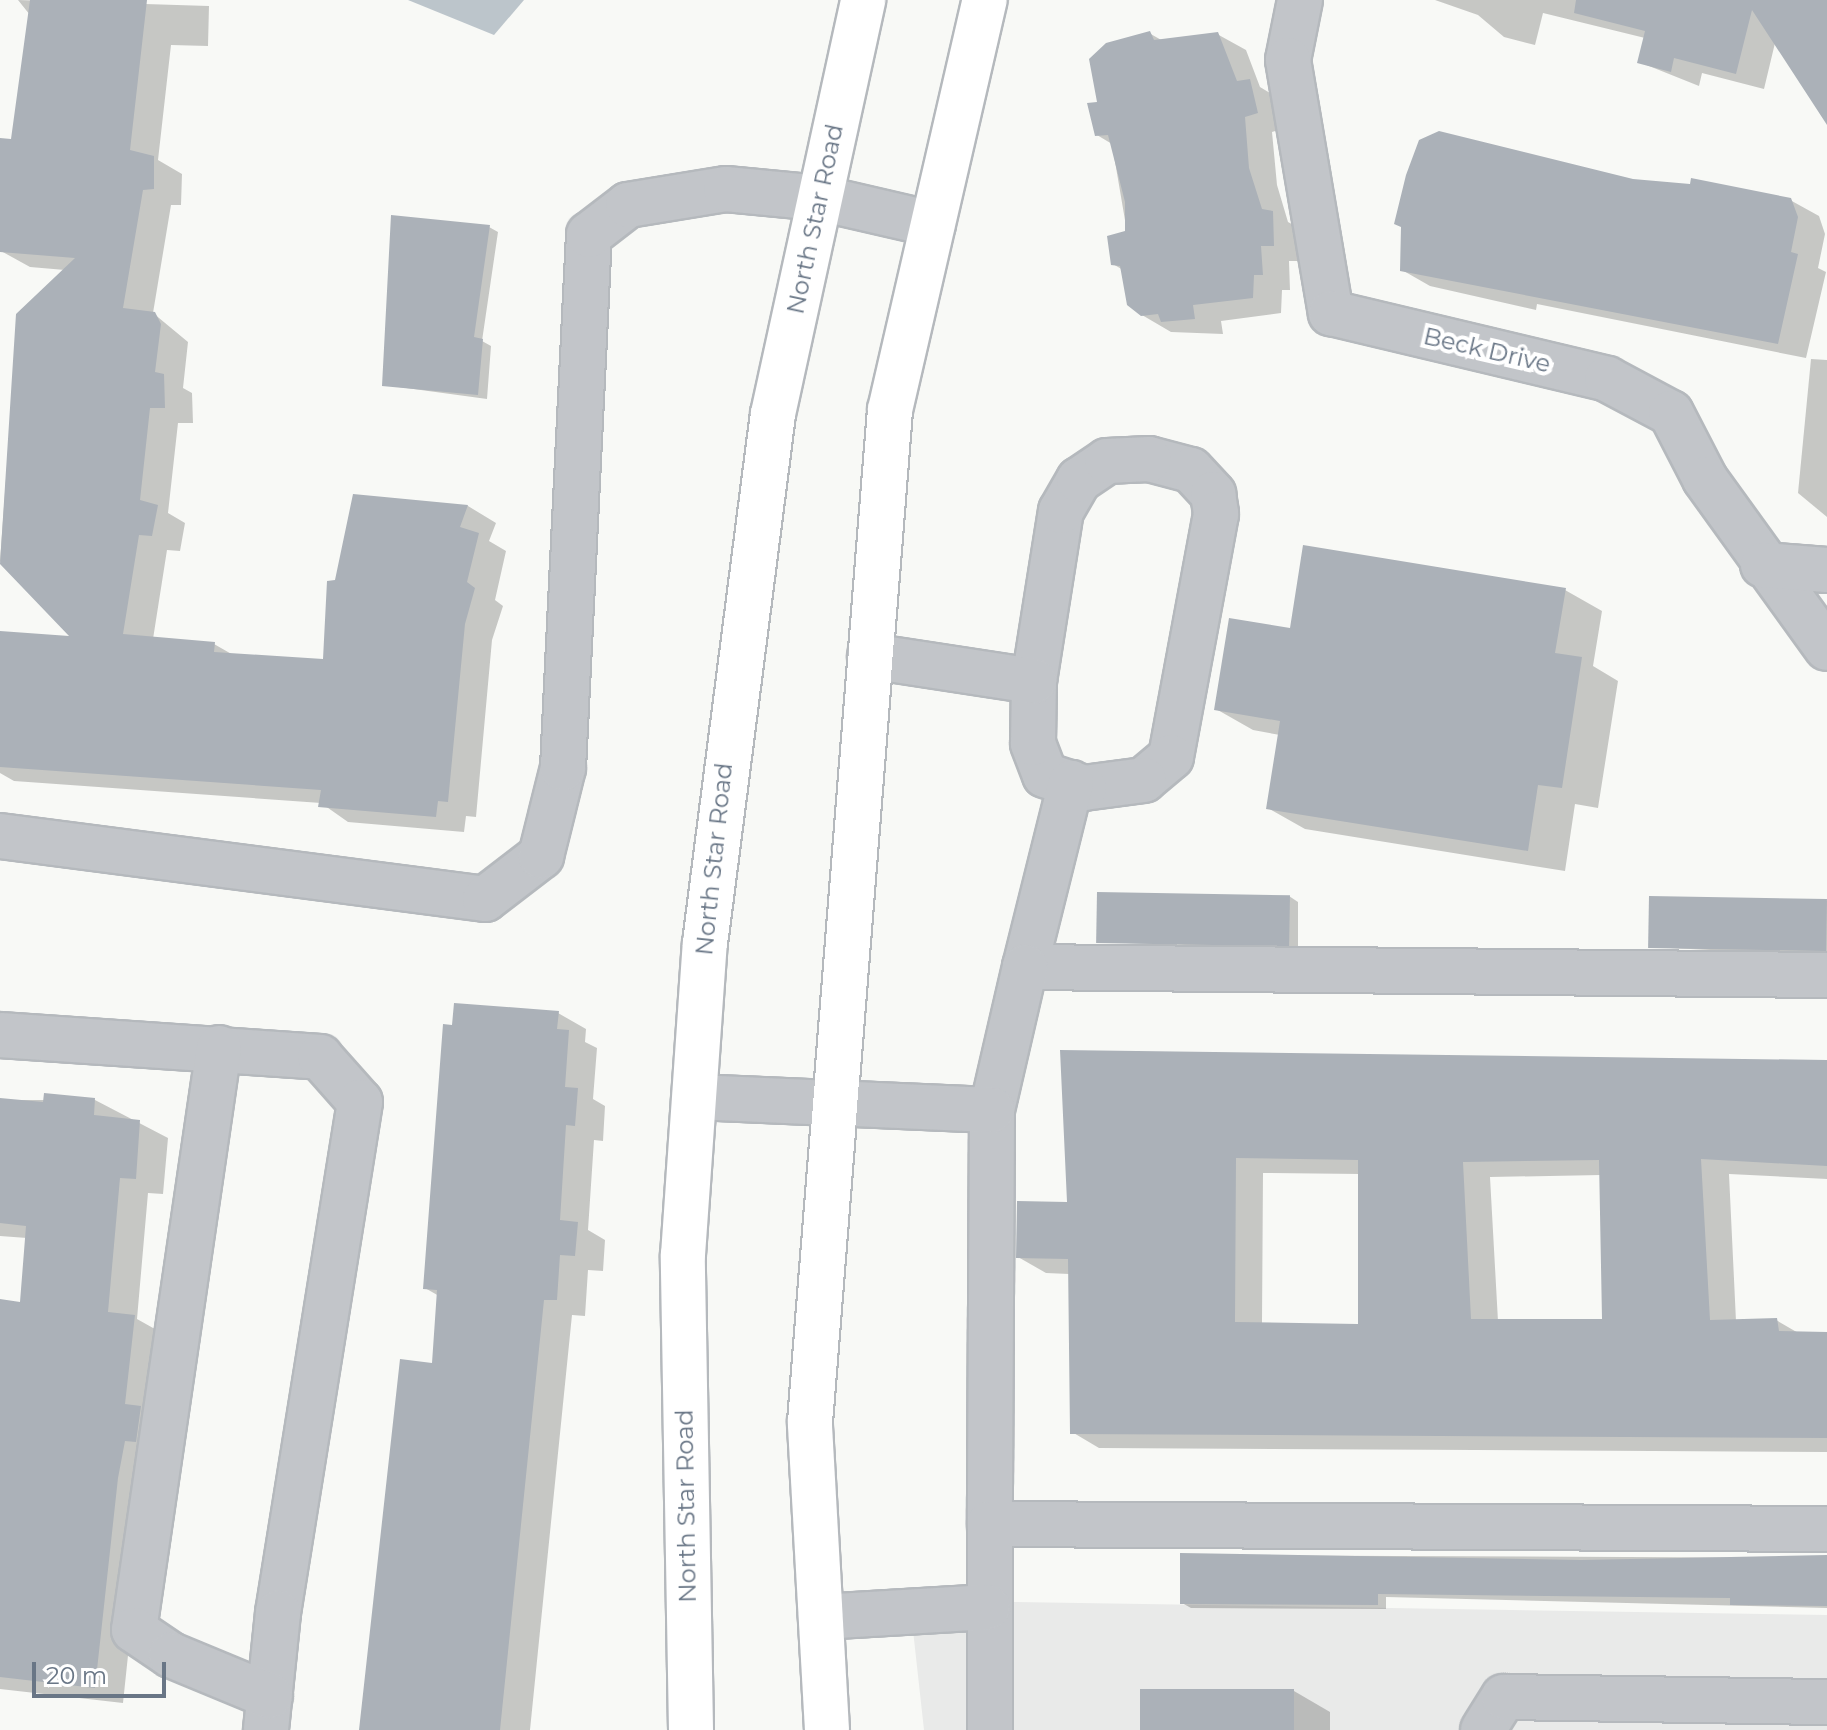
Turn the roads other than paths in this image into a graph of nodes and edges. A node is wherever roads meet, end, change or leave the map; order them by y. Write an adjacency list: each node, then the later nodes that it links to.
1 (863, 0): 4 (main road, North Star Road)
2 (985, 0): 5 (main road)
3 (1300, 0): 6 (street, Beck Drive)
4 (820, 198): 5 (street); 12 (street); 17 (main road, North Star Road)
5 (933, 224): 9 (main road)
6 (1763, 565): 7 (street); 8 (street, Beck Drive)
7 (1827, 570)
8 (1827, 648)
9 (870, 656): 10 (street); 18 (main road)
10 (1034, 681): 11 (street); 11 (street)
11 (1071, 783): 13 (street)
12 (0, 836)
13 (1025, 967): 14 (street); 19 (street)
14 (1827, 975)
15 (0, 1035): 16 (street)
16 (219, 1048): 25 (street); 25 (street)
17 (694, 1097): 18 (street); 26 (main road, North Star Road)
18 (834, 1104): 19 (street); 23 (main road)
19 (992, 1110): 20 (street)
20 (990, 1524): 21 (street); 22 (street)
21 (1827, 1529)
22 (988, 1607): 23 (street); 28 (street)
23 (821, 1617): 27 (main road)
24 (1827, 1702): 29 (street)
25 (268, 1713)
26 (691, 1730)
27 (827, 1730)
28 (990, 1730)
29 (1483, 1730)

